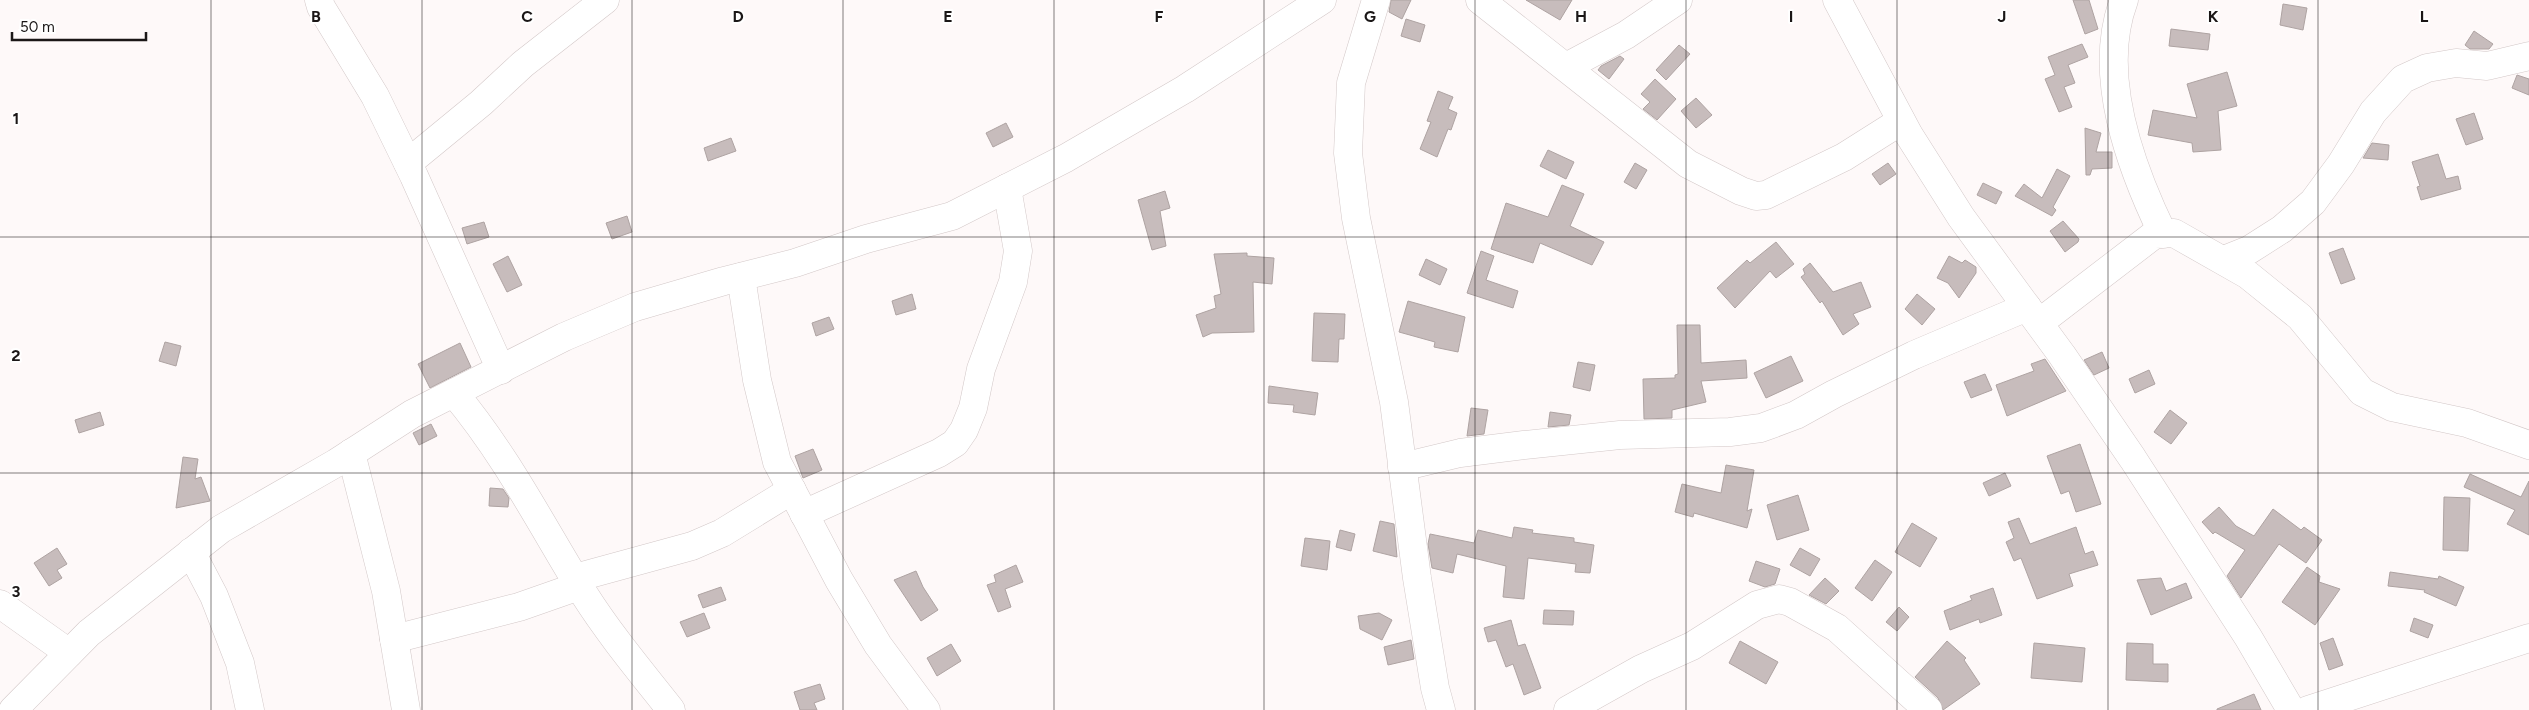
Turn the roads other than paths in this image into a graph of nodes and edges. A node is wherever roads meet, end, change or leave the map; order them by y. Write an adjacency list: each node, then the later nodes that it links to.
1 (319, 0): 12 (street)
2 (605, 0): 12 (street)
3 (1322, 0): 13 (street)
4 (1376, 0): 22 (street)
5 (1480, 0): 10 (street)
6 (1678, 0): 10 (street)
7 (1837, 0): 11 (street)
8 (2124, 0): 14 (street)
9 (2529, 56): 15 (street)
10 (1566, 68): 11 (street)
11 (1901, 120): 17 (street)
12 (408, 162): 18 (street)
13 (1007, 188): 16 (street); 24 (street)
14 (2164, 234): 15 (street); 17 (street)
15 (2224, 260): 20 (street)
16 (741, 277): 18 (street); 23 (street)
17 (2033, 315): 22 (street); 39 (street)
18 (501, 370): 19 (street)
19 (454, 393): 21 (street); 26 (street)
20 (2529, 445)
21 (351, 453): 25 (street); 29 (street)
22 (1402, 467): 36 (street)
23 (792, 490): 24 (street); 26 (street)
24 (804, 514): 35 (street)
25 (191, 552): 30 (street); 32 (street)
26 (577, 582): 29 (street); 34 (street)
27 (0, 604): 30 (street)
28 (2529, 638): 40 (street)
29 (394, 639): 33 (street)
30 (69, 653): 31 (street)
31 (13, 710)
32 (250, 710)
33 (406, 710)
34 (672, 710)
35 (926, 710)
36 (1441, 710)
37 (1568, 710): 38 (street)
38 (1928, 710)
39 (2291, 710)
40 (2308, 710)

